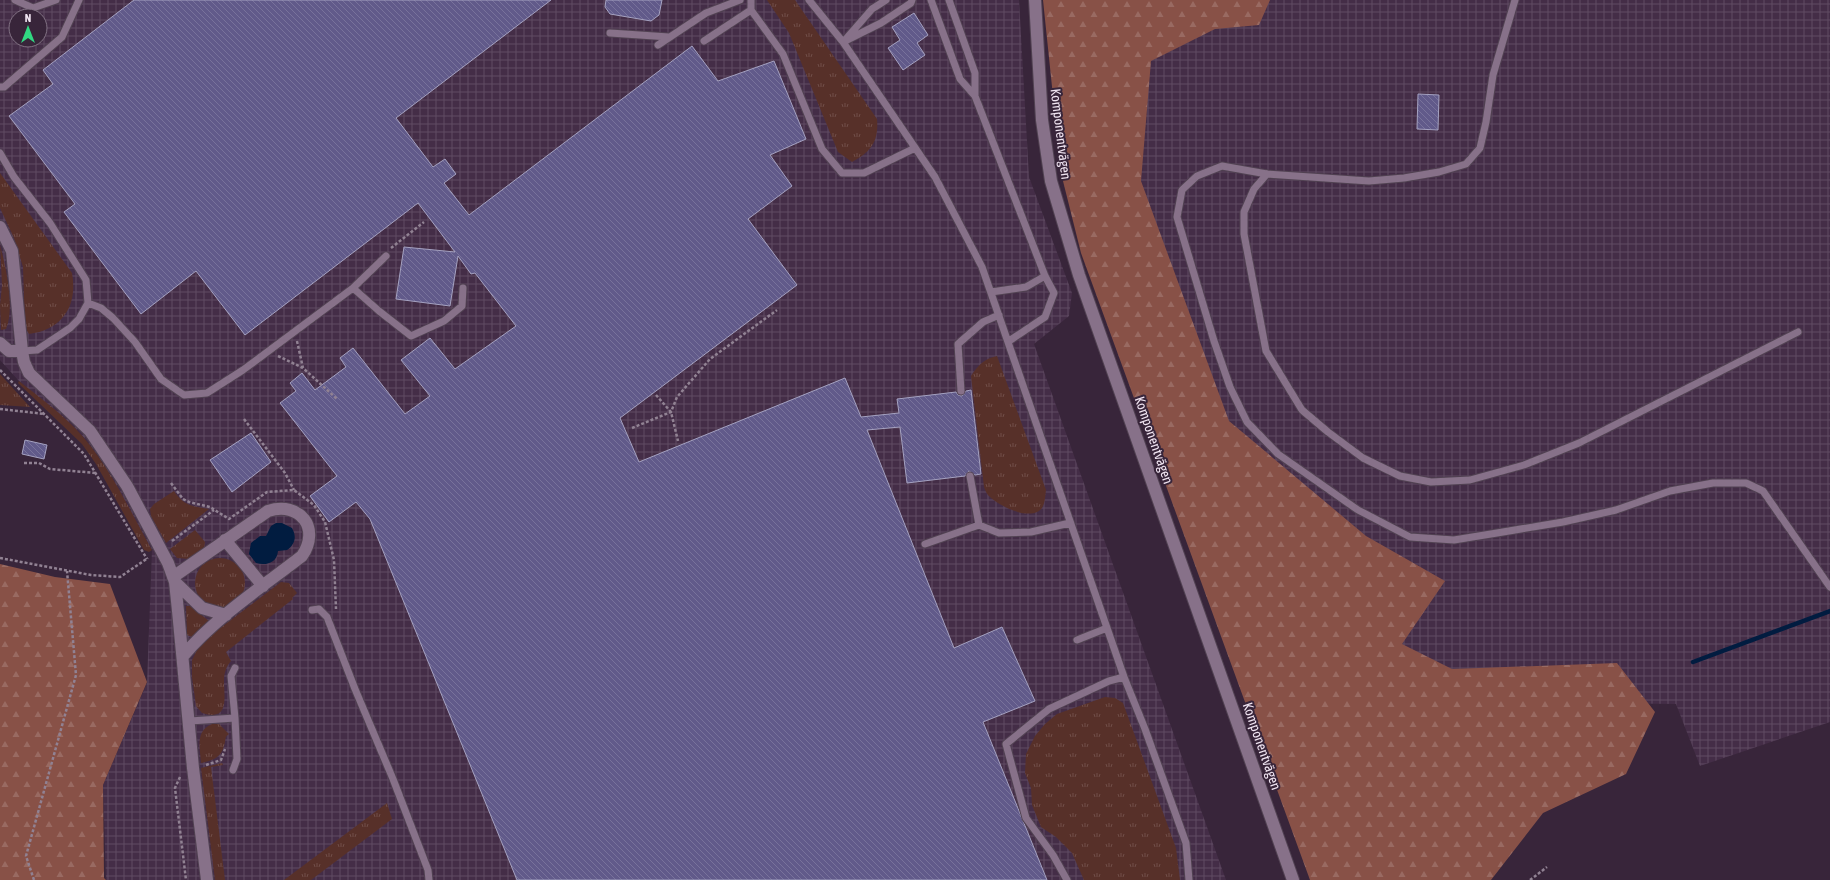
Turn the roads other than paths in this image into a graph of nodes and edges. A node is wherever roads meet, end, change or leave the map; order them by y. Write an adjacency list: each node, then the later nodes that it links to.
1 (15, 0): 2 (lane)
2 (56, 0)
3 (79, 0): 19 (lane)
4 (740, 0): 15 (lane)
5 (752, 0): 13 (lane)
6 (809, 0): 17 (lane)
7 (886, 0): 17 (lane)
8 (912, 0): 17 (lane)
9 (931, 0): 20 (lane)
10 (949, 0): 20 (lane)
11 (1035, 0): 59 (street, Komponentvägen)
12 (1515, 0): 23 (lane)
13 (752, 10): 16 (lane); 21 (lane)
14 (610, 33): 15 (lane)
15 (669, 38): 18 (lane)
16 (704, 41)
17 (843, 42): 21 (lane)
18 (658, 45)
19 (0, 87)
20 (975, 96): 26 (lane)
21 (915, 148): 29 (lane)
22 (0, 153): 30 (lane)
23 (1267, 174): 32 (lane); 44 (lane)
24 (0, 227): 35 (street)
25 (386, 256): 27 (lane)
26 (1045, 276): 29 (lane); 33 (lane)
27 (353, 288): 28 (lane); 30 (lane)
28 (463, 288)
29 (991, 292): 31 (lane)
30 (88, 303): 35 (lane)
31 (999, 315): 33 (lane); 36 (lane)
32 (1798, 332)
33 (1009, 341): 38 (lane)
34 (0, 343): 35 (street)
35 (22, 351): 42 (street)
36 (961, 391)
37 (970, 476): 39 (lane)
38 (1070, 523): 39 (lane); 47 (lane)
39 (980, 525): 41 (lane)
40 (225, 540): 42 (street); 43 (street); 43 (street)
41 (925, 544)
42 (174, 580): 46 (street); 49 (street)
43 (263, 586): 46 (street)
44 (1830, 587)
45 (312, 610): 56 (lane)
46 (226, 615): 49 (street)
47 (1107, 628): 48 (lane); 51 (lane)
48 (1077, 640)
49 (183, 656): 53 (street)
50 (235, 668): 52 (lane)
51 (1124, 677): 57 (lane); 58 (lane)
52 (235, 718): 53 (lane); 54 (lane)
53 (190, 721): 55 (street)
54 (233, 770)
55 (207, 880)
56 (429, 880)
57 (1066, 880)
58 (1189, 880)
59 (1293, 880)

